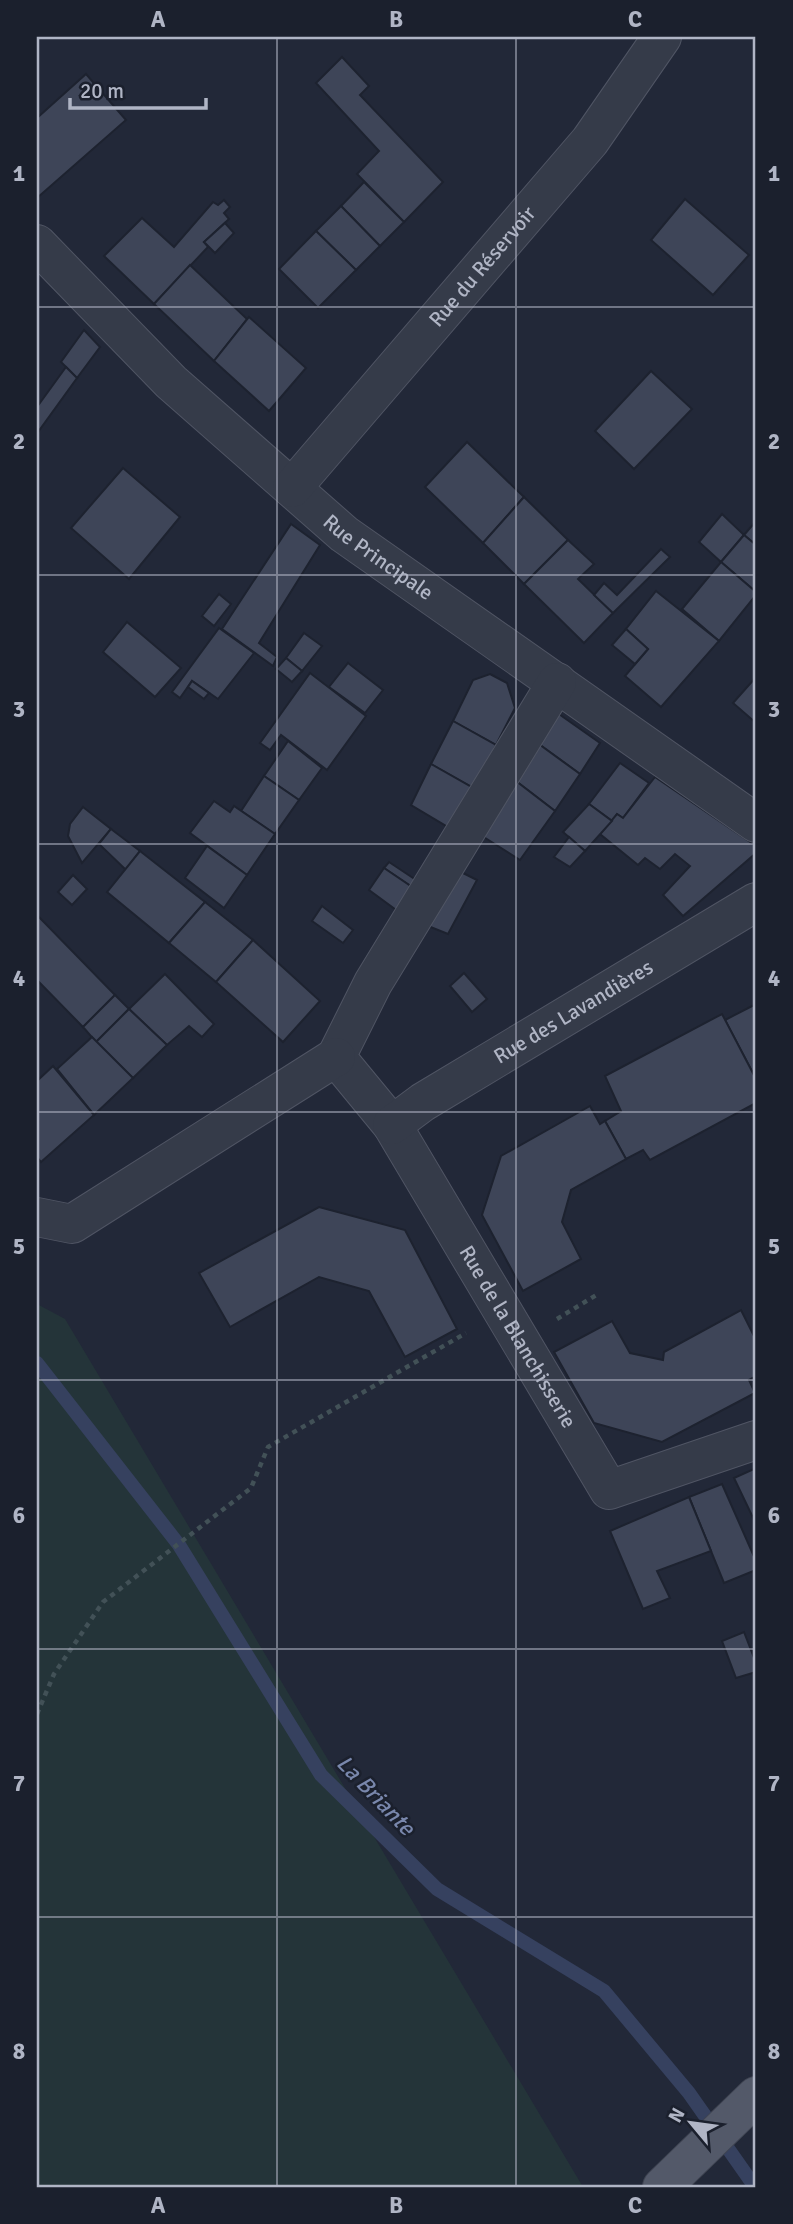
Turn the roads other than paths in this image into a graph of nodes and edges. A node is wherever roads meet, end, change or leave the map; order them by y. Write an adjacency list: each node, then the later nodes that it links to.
1 (662, 37): 3 (street, Rue du Réservoir)
2 (37, 244): 3 (street, Rue Principale)
3 (292, 488): 4 (street, Rue Principale)
4 (558, 682): 5 (street, Rue Principale); 7 (street)
5 (756, 823)
6 (756, 902): 8 (street, Rue des Lavandières)
7 (336, 1057): 8 (street, Rue de la Blanchisserie); 9 (street)
8 (392, 1125): 10 (street, Rue de la Blanchisserie)
9 (37, 1217)
10 (756, 1440)
11 (756, 2096): 12 (main road)
12 (665, 2184)

